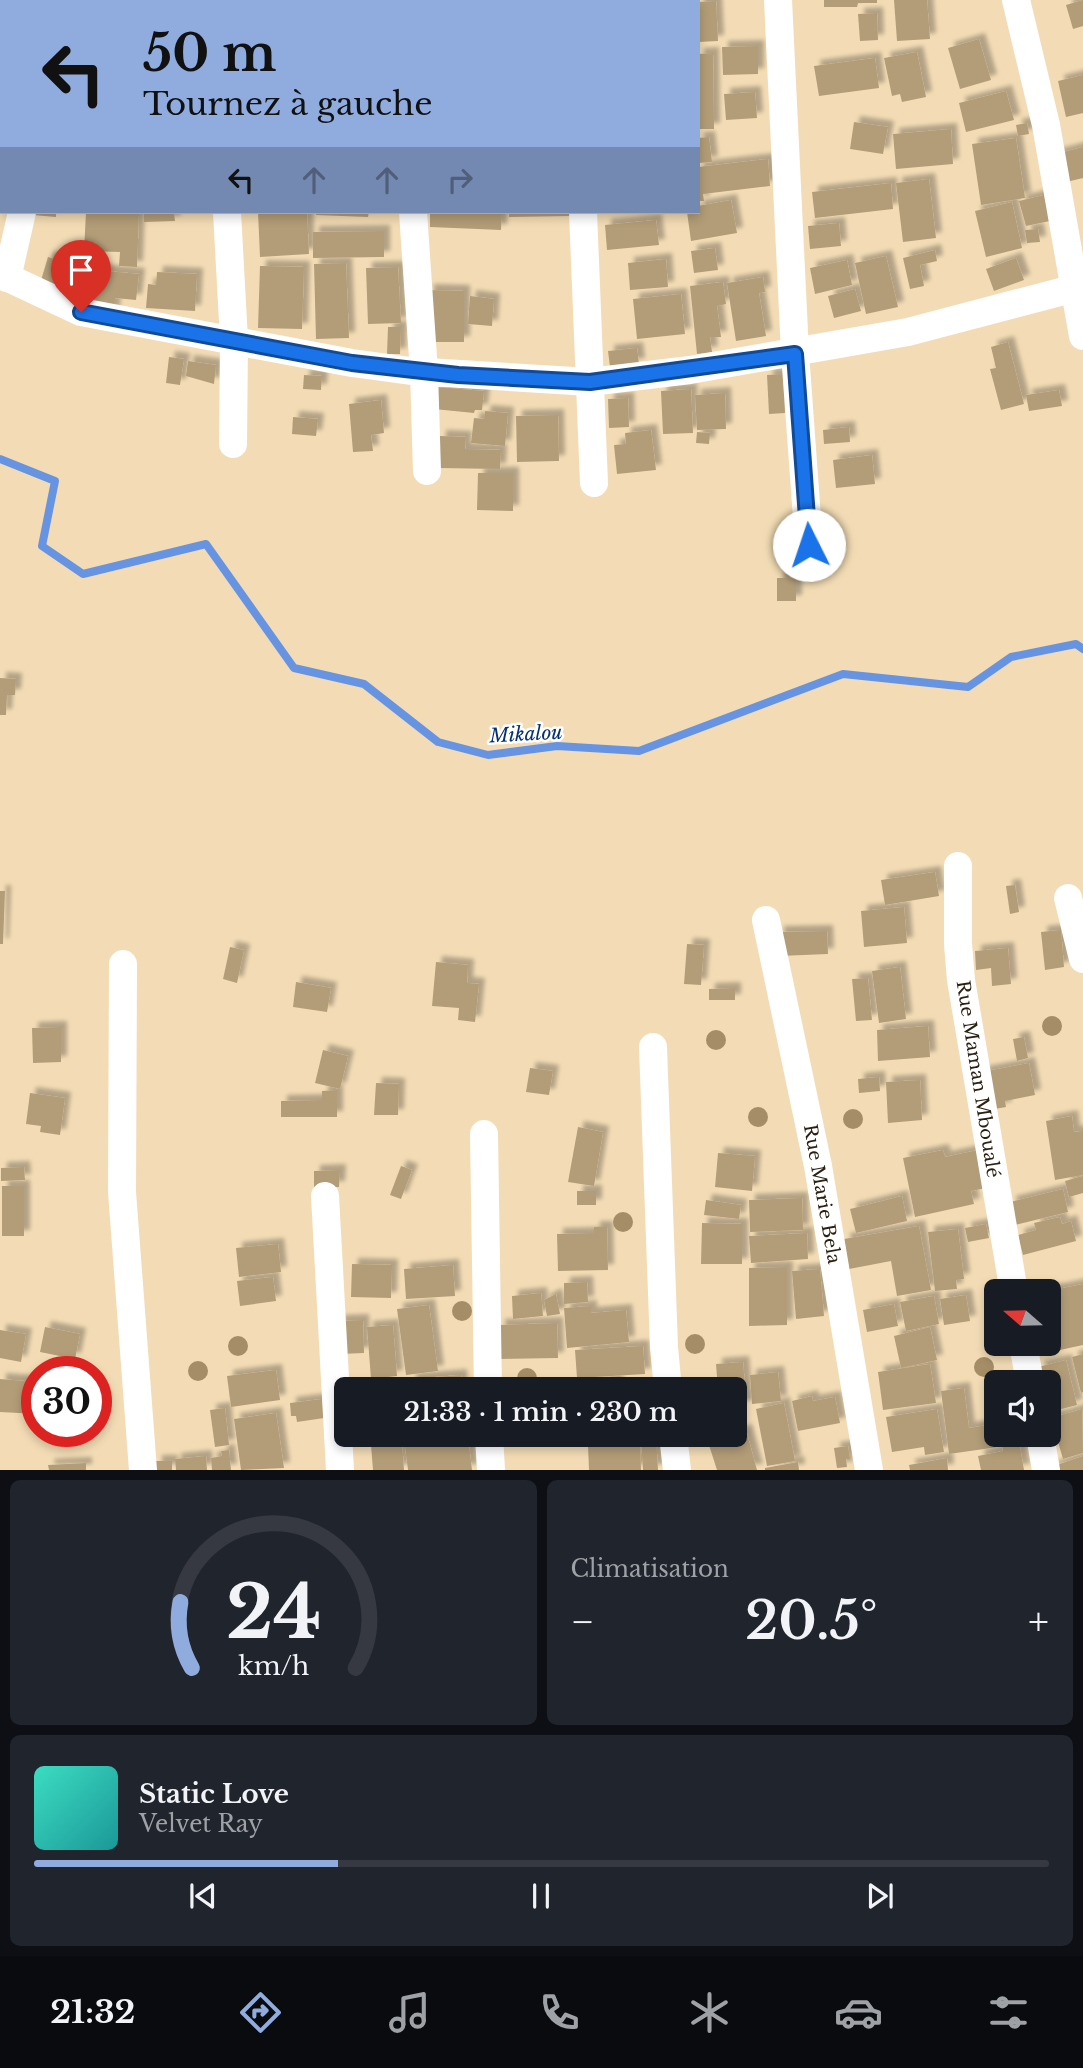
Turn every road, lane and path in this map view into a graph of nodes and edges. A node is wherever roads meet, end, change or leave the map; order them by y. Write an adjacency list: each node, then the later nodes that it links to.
1 (778, 0): 11 (street)
2 (1016, 0): 8 (street)
3 (21, 214): 7 (street)
4 (227, 214): 10 (street)
5 (413, 214): 12 (street)
6 (583, 214): 13 (street)
7 (3, 276): 10 (street)
8 (1079, 287): 9 (street); 11 (street)
9 (1083, 336)
10 (234, 340): 12 (street); 14 (street)
11 (795, 354): 13 (street); 17 (street)
12 (424, 372): 13 (street); 15 (street)
13 (590, 382): 16 (street)
14 (233, 444)
15 (427, 471)
16 (594, 483)
17 (809, 545)
18 (958, 866): 26 (street, Rue Maman Mboualé)
19 (1068, 898): 21 (street)
20 (766, 920): 36 (street, Rue Marie Bela)
21 (1083, 959)
22 (123, 964): 32 (street)
23 (653, 1047): 28 (street)
24 (484, 1134): 27 (street)
25 (325, 1196): 33 (street)
26 (1012, 1279)
27 (488, 1377)
28 (667, 1377)
29 (490, 1447): 34 (street)
30 (674, 1447): 35 (street)
31 (1042, 1447): 37 (street)
32 (143, 1469)
33 (340, 1469)
34 (491, 1469)
35 (677, 1469)
36 (869, 1469)
37 (1046, 1469)

